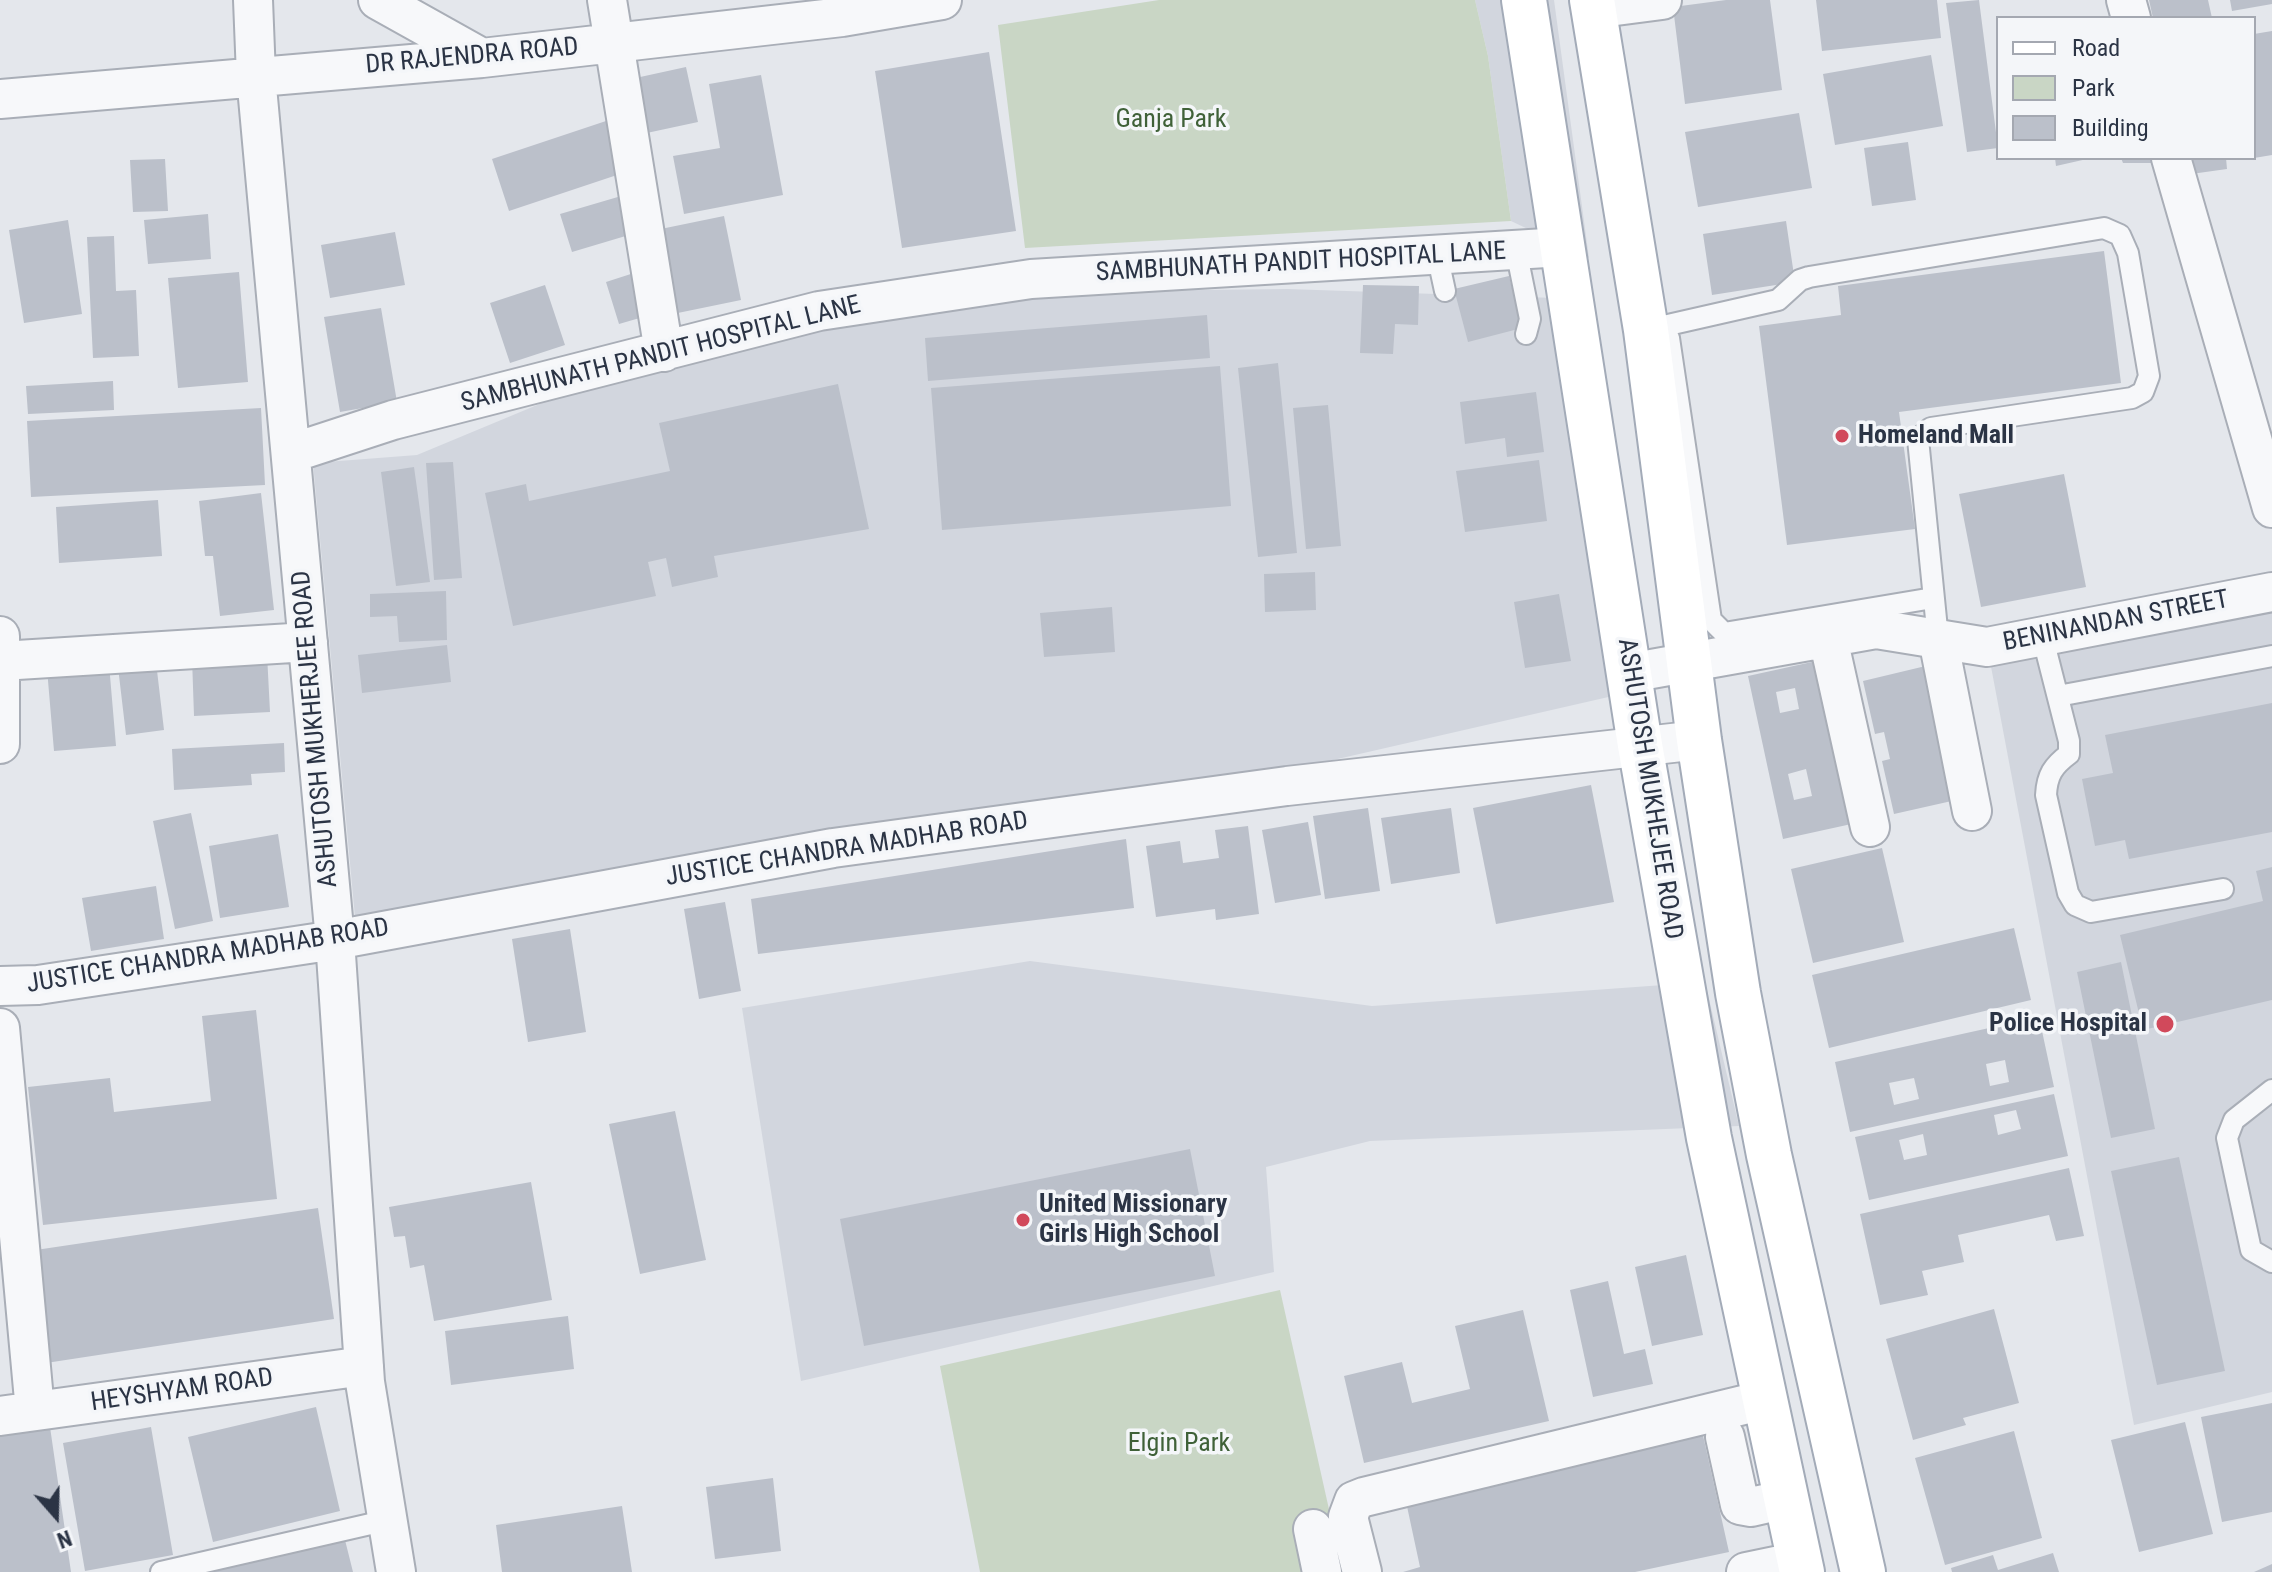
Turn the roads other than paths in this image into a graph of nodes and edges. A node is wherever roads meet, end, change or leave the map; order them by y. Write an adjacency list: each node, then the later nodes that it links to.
1 (253, 0): 10 (street, ASHUTOSH MUKHERJEE ROAD)
2 (378, 0): 9 (street)
3 (607, 0): 8 (street)
4 (942, 0): 8 (street, DR RAJENDRA ROAD)
5 (1524, 0): 13 (main road, ASHUTOSH MUKHEJEE ROAD)
6 (1662, 0): 7 (street)
7 (1592, 5): 17 (main road)
8 (614, 43): 9 (street, DR RAJENDRA ROAD); 19 (street)
9 (482, 58): 10 (street, DR RAJENDRA ROAD)
10 (256, 76): 11 (street, DR RAJENDRA ROAD); 20 (street, ASHUTOSH MUKHERJEE ROAD)
11 (0, 99)
12 (2172, 160): 21 (street)
13 (1563, 247): 14 (street, SAMBHUNATH PANDIT HOSPITAL LANE); 31 (main road, ASHUTOSH MUKHEJEE ROAD)
14 (1516, 250): 15 (street, SAMBHUNATH PANDIT HOSPITAL LANE); 18 (lane)
15 (1437, 254): 16 (lane); 19 (street, SAMBHUNATH PANDIT HOSPITAL LANE)
16 (1445, 291)
17 (1656, 328): 23 (lane); 23 (lane); 30 (main road)
18 (1526, 334)
19 (664, 352): 20 (street, SAMBHUNATH PANDIT HOSPITAL LANE)
20 (292, 453): 27 (street, ASHUTOSH MUKHERJEE ROAD)
21 (2272, 508)
22 (2272, 592): 24 (street, BENINANDAN STREET)
23 (1933, 598): 26 (lane)
24 (2042, 635): 26 (street, BENINANDAN STREET); 32 (lane)
25 (1828, 638): 26 (street, BENINANDAN STREET); 30 (street, BENINANDAN STREET); 37 (street)
26 (1938, 639): 36 (street)
27 (308, 642): 28 (street); 39 (street, ASHUTOSH MUKHERJEE ROAD)
28 (1, 649): 34 (street)
29 (2272, 656): 32 (lane)
30 (1689, 665): 31 (street, BENINANDAN STREET); 33 (main road)
31 (1629, 673): 35 (main road, ASHUTOSH MUKHEJEE ROAD)
32 (2058, 696): 38 (lane)
33 (1699, 740): 35 (street, JUSTICE CHANDRA MADHAB ROAD); 56 (main road)
34 (0, 744)
35 (1640, 745): 39 (street, JUSTICE CHANDRA MADHAB ROAD); 45 (main road, ASHUTOSH MUKHEJEE ROAD)
36 (1972, 811)
37 (1870, 827)
38 (2223, 889)
39 (335, 940): 40 (street, JUSTICE CHANDRA MADHAB ROAD); 44 (street, ASHUTOSH MUKHERJEE ROAD)
40 (0, 986)
41 (0, 1028): 46 (street)
42 (2272, 1090): 43 (lane)
43 (2272, 1262)
44 (364, 1366): 46 (street, HEYSHYAM ROAD); 49 (street, ASHUTOSH MUKHERJEE ROAD)
45 (1764, 1400): 48 (main road, ASHUTOSH MUKHEJEE ROAD); 55 (street)
46 (18, 1414)
47 (1725, 1437): 48 (street)
48 (1786, 1499): 51 (main road, ASHUTOSH MUKHEJEE ROAD)
49 (388, 1520): 52 (lane); 53 (street, ASHUTOSH MUKHERJEE ROAD)
50 (1313, 1529): 54 (street)
51 (1777, 1569)
52 (161, 1572)
53 (396, 1572)
54 (1322, 1572)
55 (1362, 1572)
56 (1863, 1572)

